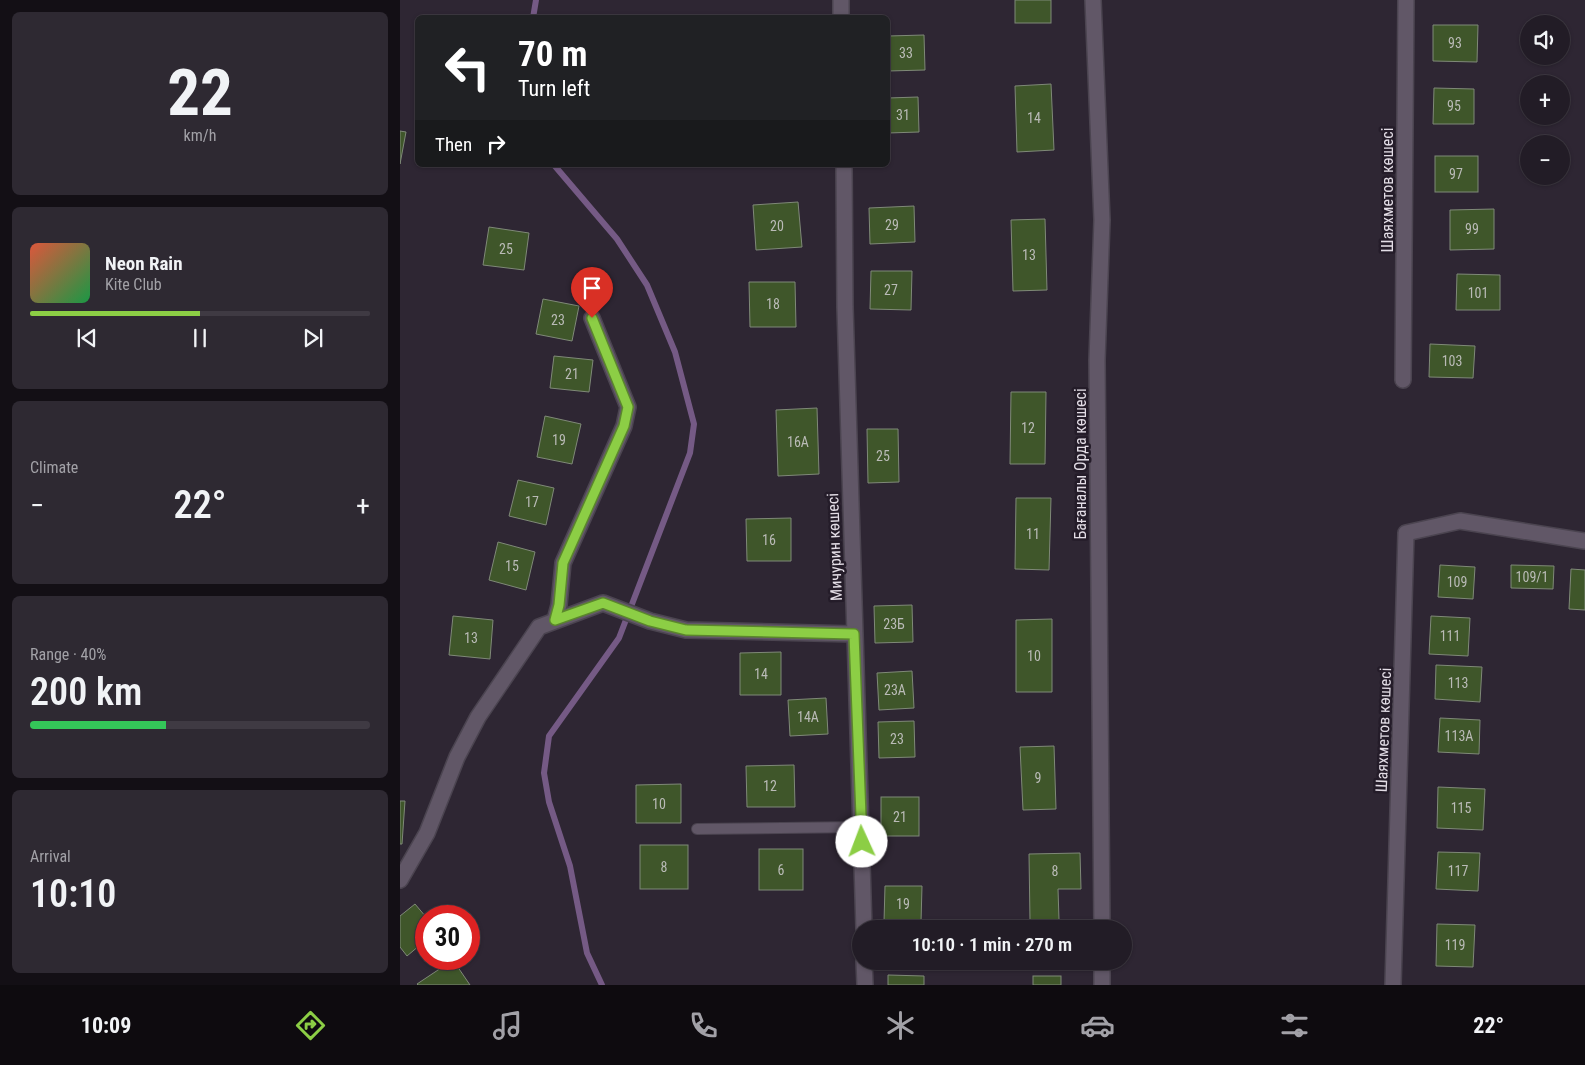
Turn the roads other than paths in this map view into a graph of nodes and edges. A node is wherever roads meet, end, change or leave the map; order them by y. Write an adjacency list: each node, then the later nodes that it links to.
1 (841, 0): 4 (street)
2 (1093, 0): 15 (street, Бағаналы Орда көшесі)
3 (1406, 0): 7 (street, Шаяхметов көшесі)
4 (842, 15)
5 (844, 167): 10 (street, Мичурин көшесі)
6 (592, 318): 9 (street)
7 (1403, 380)
8 (1585, 541): 20 (street, Шаяхметов көшесі)
9 (555, 620): 10 (street); 13 (street)
10 (854, 634): 11 (street, Мичурин көшесі)
11 (862, 827): 12 (lane); 14 (street, Мичурин көшесі)
12 (697, 829)
13 (400, 880)
14 (864, 920)
15 (1102, 920)
16 (864, 970): 18 (street)
17 (1102, 970): 19 (street)
18 (865, 985)
19 (1102, 985)
20 (1393, 985)

